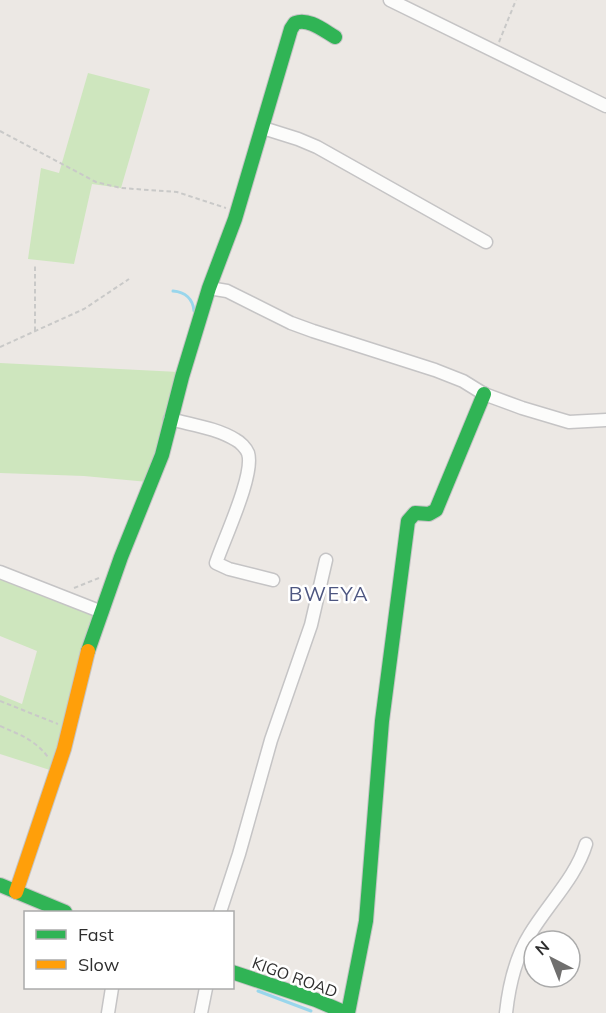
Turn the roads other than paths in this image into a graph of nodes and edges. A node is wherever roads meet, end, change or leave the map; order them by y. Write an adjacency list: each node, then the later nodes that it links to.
1 (390, 0): 3 (street)
2 (335, 37): 4 (street)
3 (606, 106)
4 (263, 128): 5 (street); 6 (street)
5 (486, 242)
6 (209, 288): 7 (street); 8 (street)
7 (484, 394): 9 (street); 24 (street)
8 (170, 419): 12 (street); 13 (street)
9 (606, 420)
10 (326, 560): 18 (street)
11 (0, 572): 13 (street)
12 (273, 580)
13 (102, 612): 16 (street)
14 (586, 844): 25 (street)
15 (0, 885): 16 (street)
16 (16, 892): 17 (street)
17 (63, 911)
18 (220, 911)
19 (234, 973): 24 (street, KIGO ROAD)
20 (112, 989): 22 (street)
21 (206, 989): 23 (street)
22 (108, 1013)
23 (201, 1013)
24 (347, 1013)
25 (506, 1013)

